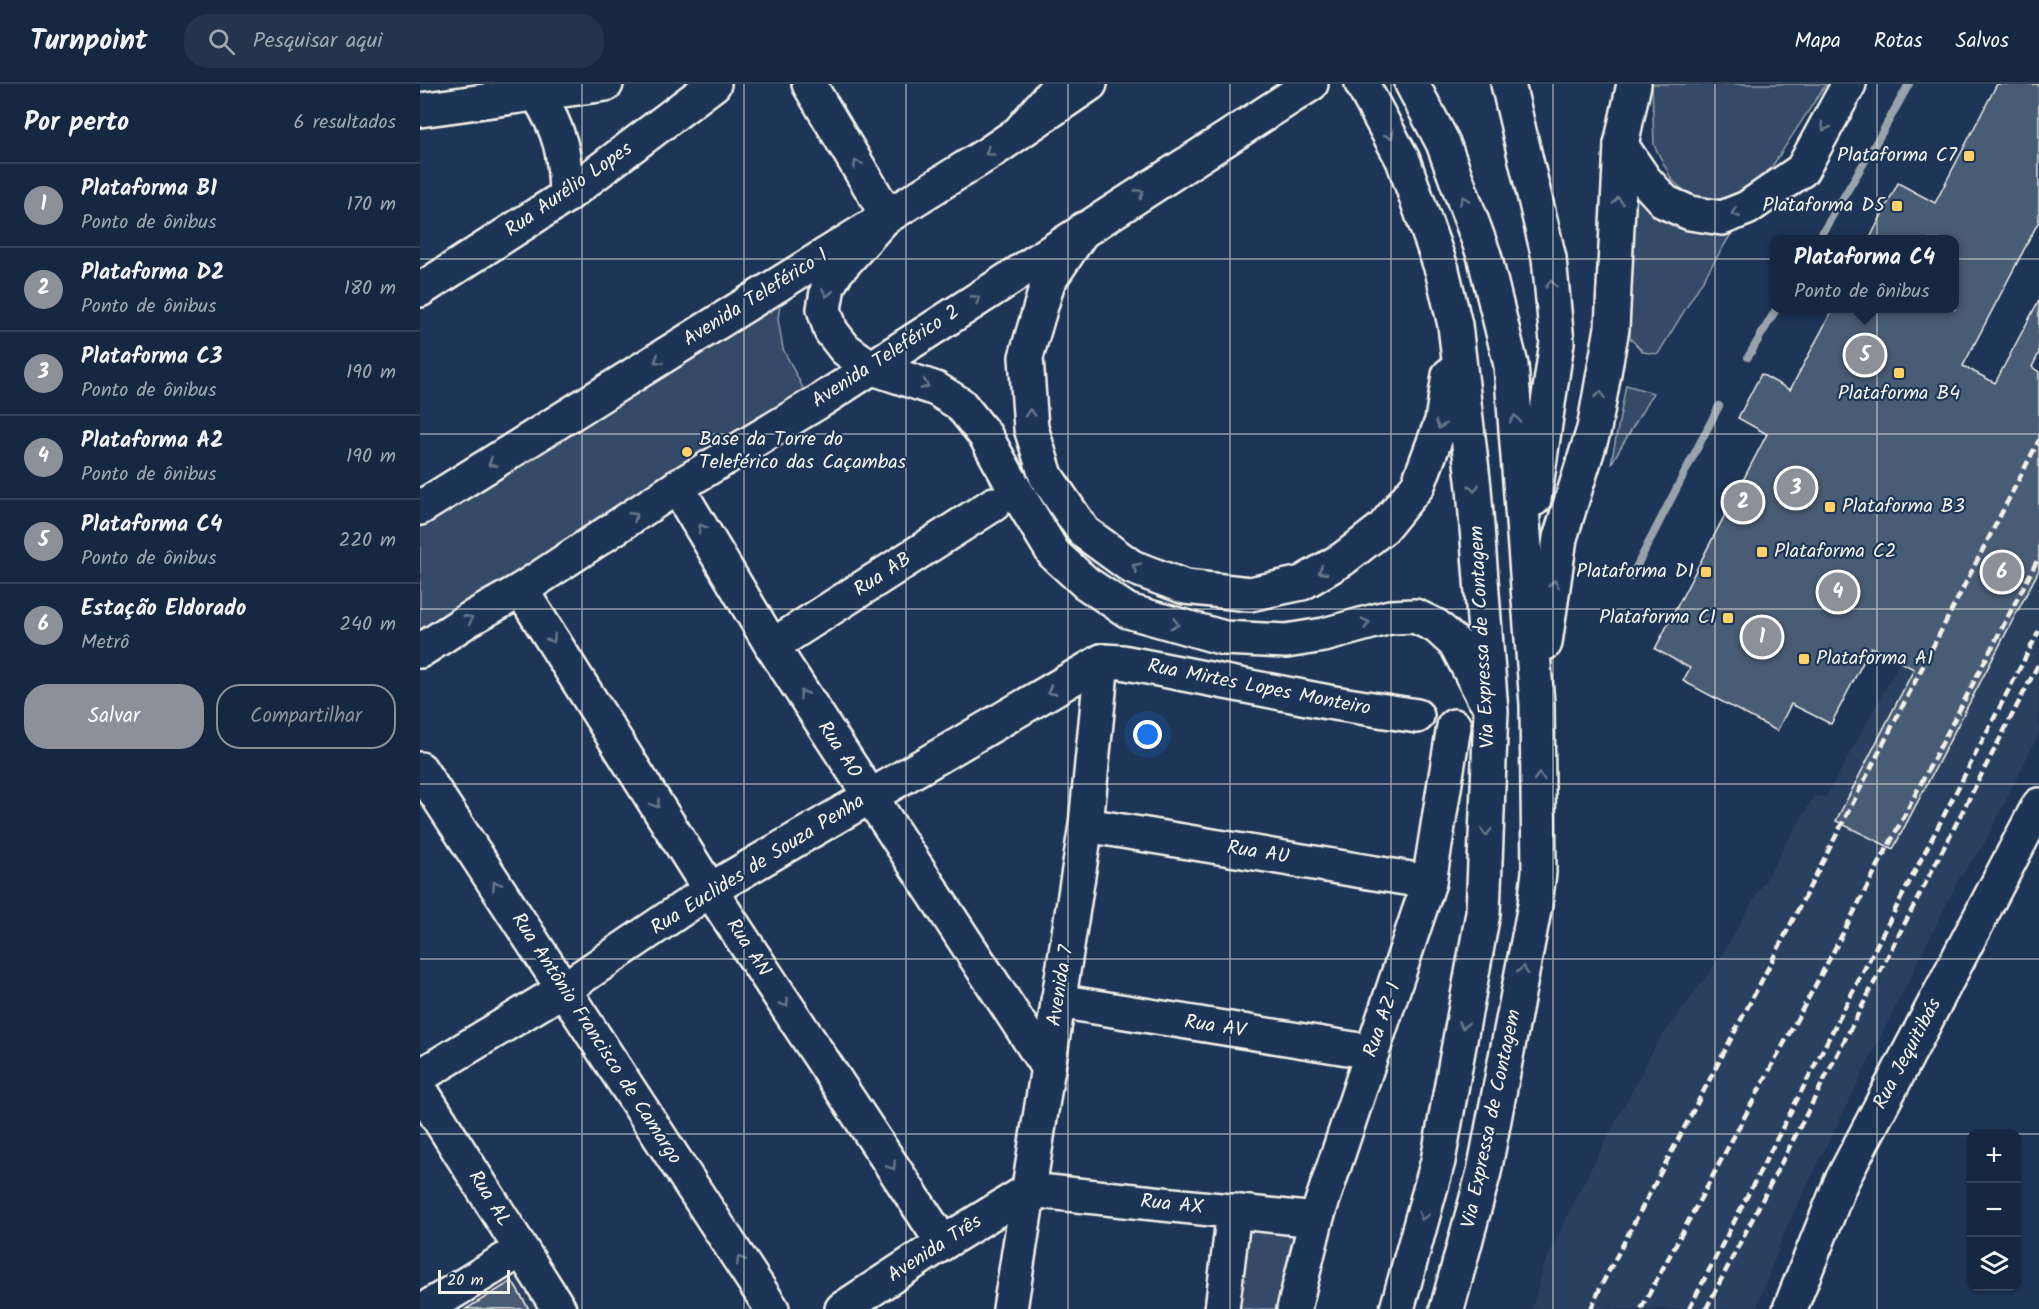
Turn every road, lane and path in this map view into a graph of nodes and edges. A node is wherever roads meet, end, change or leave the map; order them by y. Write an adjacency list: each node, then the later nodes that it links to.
1 (606, 84): 12 (main road)
2 (714, 84): 16 (main road, Rua Aurélio Lopes)
3 (809, 84): 17 (main road, one-way to 3)
4 (1060, 84): 14 (main road)
5 (1090, 84): 14 (main road, Avenida Teleférico 1)
6 (1311, 84): 18 (main road, Avenida Teleférico 2, one-way to 6)
7 (1362, 84): 20 (main road, Via Expressa de Contagem, one-way to 20)
8 (1412, 84): 25 (main road, Via Expressa de Contagem, one-way to 8)
9 (1508, 84): 25 (main road, one-way to 9)
10 (1634, 84): 15 (main road)
11 (1849, 84): 15 (main road, one-way to 15)
12 (537, 94): 13 (main road); 16 (main road)
13 (420, 110)
14 (1022, 129): 17 (main road, Avenida Teleférico 1, one-way to 17)
15 (1621, 145): 30 (main road, one-way to 15)
16 (566, 196): 19 (main road, Rua Aurélio Lopes)
17 (887, 215): 21 (main road, one-way to 21); 24 (main road, Avenida Teleférico 1, one-way to 24)
18 (1084, 229): 20 (main road, one-way to 18); 21 (main road, Avenida Teleférico 2, one-way to 18)
19 (420, 290)
20 (1455, 325): 31 (main road, Via Expressa de Contagem, one-way to 31)
21 (870, 367): 22 (main road, Avenida Teleférico 2); 31 (main road, one-way to 31)
22 (678, 487): 26 (main road, Avenida Teleférico 2, one-way to 22); 27 (main road, Rua AO, one-way to 22)
23 (994, 504): 27 (main road, Rua AB)
24 (420, 508)
25 (1525, 562): 30 (main road, Via Expressa de Contagem)
26 (521, 590): 28 (main road, Avenida Teleférico 2, one-way to 26); 39 (main road, Rua AN, one-way to 39)
27 (772, 646): 35 (main road, Rua AO, one-way to 27)
28 (420, 651)
29 (1102, 661): 32 (main road, Rua Mirtes Lopes Monteiro); 35 (main road, Rua Euclides de Souza Penha, one-way to 35); 37 (main road, Avenida 7)
30 (1537, 704): 59 (main road, Via Expressa de Contagem, one-way to 30)
31 (1491, 711): 58 (main road, Via Expressa de Contagem, one-way to 58)
32 (1417, 716)
33 (1454, 726): 38 (main road, Rua AZ 1)
34 (420, 770): 40 (main road, Rua Antônio Francisco de Camargo, one-way to 34)
35 (869, 796): 39 (main road, Rua Euclides de Souza Penha); 43 (main road, Rua AO)
36 (2039, 805): 60 (main road, Rua Jequitibás)
37 (1086, 825): 38 (main road, Rua AU); 41 (main road, Avenida 7)
38 (1429, 882): 42 (main road, Rua AZ 1)
39 (710, 891): 40 (main road, Rua Euclides de Souza Penha); 49 (main road, Rua AN, one-way to 49)
40 (564, 989): 44 (main road, Rua Euclides de Souza Penha); 53 (main road, Rua Antônio Francisco de Camargo, one-way to 40)
41 (1058, 1001): 42 (main road, Rua AV); 43 (main road, Avenida 7)
42 (1372, 1052): 48 (main road, Rua AZ 1)
43 (1048, 1068): 46 (main road, Avenida 7)
44 (420, 1076)
45 (420, 1089): 50 (main road, Rua AL)
46 (1029, 1190): 47 (main road, Rua AX); 49 (main road, Avenida Três); 55 (main road, Avenida 7)
47 (1234, 1211): 48 (main road, Rua AX); 56 (main road)
48 (1316, 1220): 57 (main road, Rua AZ 1)
49 (943, 1243): 54 (main road, Avenida Três)
50 (521, 1250): 51 (main road); 52 (main road, Rua AL)
51 (425, 1309)
52 (558, 1309)
53 (772, 1309)
54 (842, 1309)
55 (1010, 1309)
56 (1222, 1309)
57 (1294, 1309)
58 (1397, 1309)
59 (1447, 1309)
60 (1790, 1309)

